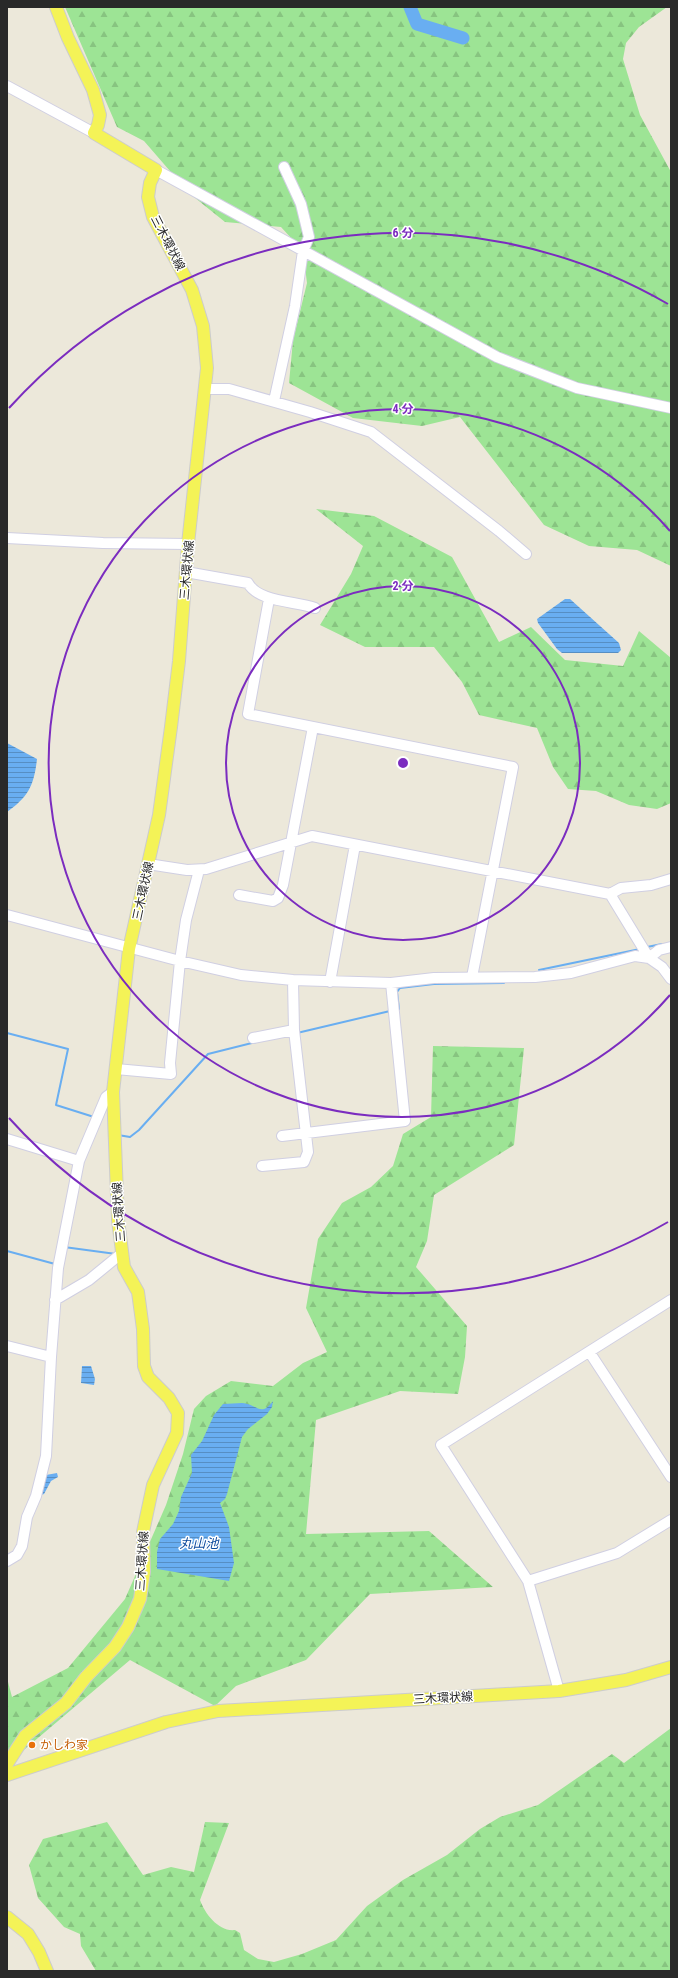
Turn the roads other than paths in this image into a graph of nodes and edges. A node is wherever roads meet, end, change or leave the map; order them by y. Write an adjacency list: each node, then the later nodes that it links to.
1 (56, 7): 3 (main road)
2 (7, 86): 3 (street)
3 (94, 133): 5 (main road)
4 (284, 167): 6 (street)
5 (156, 170): 6 (street); 7 (main road, 三木環状線)
6 (303, 251): 8 (street); 9 (street)
7 (205, 389): 8 (street); 11 (main road, 三木環状線)
8 (274, 401): 12 (street)
9 (671, 408)
10 (7, 538): 11 (street)
11 (188, 544): 13 (main road, 三木環状線)
12 (526, 554)
13 (186, 572): 14 (street); 19 (main road, 三木環状線)
14 (269, 598): 15 (street); 16 (street)
15 (314, 608)
16 (313, 727): 17 (street); 21 (street)
17 (290, 843): 18 (street); 20 (street); 24 (street)
18 (356, 845): 21 (street); 33 (street)
19 (148, 864): 20 (street); 27 (main road, 三木環状線)
20 (199, 870): 29 (street)
21 (493, 871): 23 (street); 30 (street)
22 (671, 879): 23 (street)
23 (610, 894): 28 (street)
24 (239, 895)
25 (7, 915): 27 (street)
26 (671, 947): 28 (street)
27 (129, 949): 29 (street); 37 (main road, 三木環状線)
28 (649, 958): 30 (street); 31 (street)
29 (180, 961): 32 (street); 37 (street)
30 (472, 977): 34 (street)
31 (671, 979)
32 (293, 980): 33 (street); 35 (street)
33 (330, 982): 34 (street)
34 (391, 983): 39 (street)
35 (294, 1030): 36 (street); 39 (street)
36 (253, 1038)
37 (116, 1069): 38 (main road, 三木環状線)
38 (113, 1092): 42 (street); 44 (main road, 三木環状線)
39 (306, 1133): 40 (street); 43 (street)
40 (282, 1136)
41 (7, 1139): 42 (street)
42 (79, 1161): 45 (street)
43 (262, 1166)
44 (122, 1253): 45 (street); 56 (main road, 三木環状線)
45 (55, 1300): 49 (street)
46 (671, 1300): 48 (street)
47 (7, 1346): 49 (street)
48 (590, 1353): 50 (street); 53 (street)
49 (51, 1357): 52 (street)
50 (671, 1477)
51 (671, 1520): 53 (street)
52 (7, 1561)
53 (528, 1581): 55 (street)
54 (671, 1667): 55 (main road, 三木環状線)
55 (559, 1690): 57 (main road, 三木環状線)
56 (7, 1764)
57 (7, 1775)
58 (7, 1917): 59 (main road)
59 (47, 1971)

